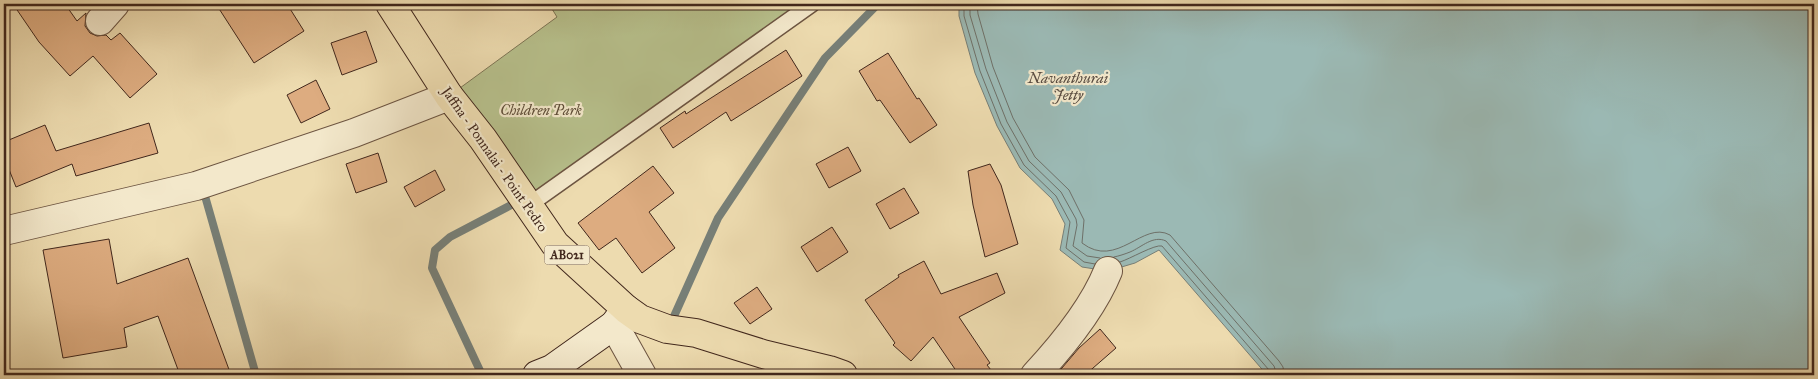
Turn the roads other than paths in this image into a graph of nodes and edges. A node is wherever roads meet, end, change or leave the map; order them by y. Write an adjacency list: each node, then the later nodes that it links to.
1 (390, 4): 3 (main road, Jaffna - Ponnalai - Point Pedro / AB021)
2 (812, 4): 4 (lane)
3 (449, 96): 4 (main road, Jaffna - Ponnalai - Point Pedro / AB021); 5 (street)
4 (529, 205): 7 (main road, Jaffna - Ponnalai - Point Pedro / AB021)
5 (4, 231)
6 (1108, 271): 11 (street)
7 (620, 317): 8 (street); 9 (street); 10 (main road, Jaffna - Ponnalai - Point Pedro / AB021)
8 (537, 375)
9 (642, 375)
10 (842, 375)
11 (1035, 375)

